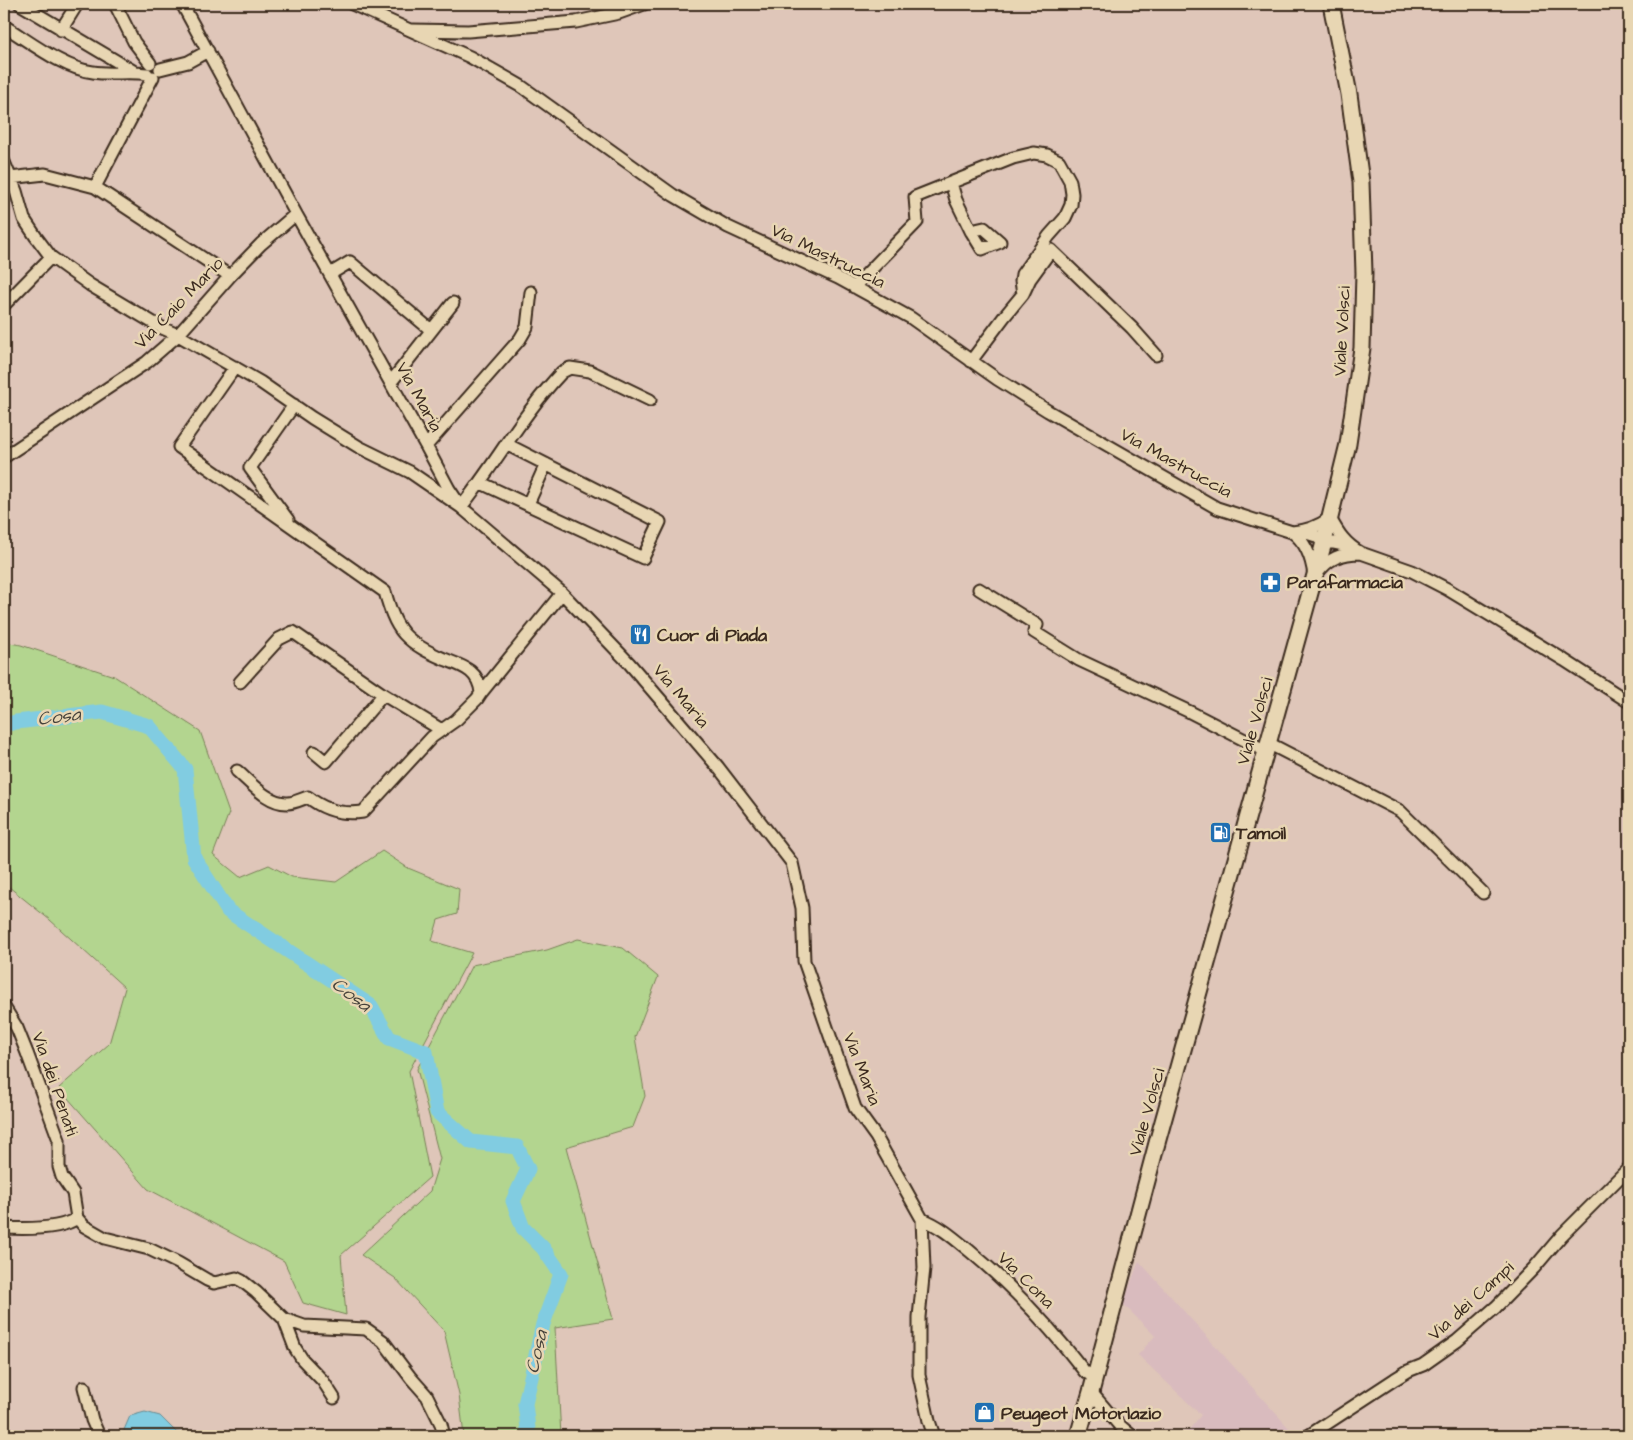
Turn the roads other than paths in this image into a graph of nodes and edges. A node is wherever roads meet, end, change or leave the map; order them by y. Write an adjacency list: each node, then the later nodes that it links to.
1 (20, 4): 9 (street)
2 (73, 4): 9 (street)
3 (115, 4): 12 (street)
4 (182, 4): 11 (street, Via Maria)
5 (352, 4): 10 (street, Via Mastruccia)
6 (644, 4): 10 (street)
7 (1331, 4): 43 (main road, Viale Volsci)
8 (4, 26): 13 (street)
9 (61, 30): 13 (street)
10 (408, 30): 23 (street, Via Mastruccia)
11 (208, 51): 12 (street); 18 (street, Via Maria)
12 (153, 71): 13 (street); 17 (street)
13 (134, 72)
14 (4, 162): 15 (street)
15 (10, 178): 17 (street); 20 (street)
16 (951, 183): 19 (street); 23 (street); 25 (street)
17 (95, 187): 22 (street)
18 (296, 214): 21 (street, Via Maria); 22 (street, Via Caio Mario)
19 (971, 231)
20 (52, 257): 27 (street); 29 (street)
21 (330, 274): 28 (street); 33 (street, Via Maria)
22 (230, 276): 29 (street, Via Caio Mario)
23 (854, 287): 31 (street, Via Mastruccia)
24 (531, 292): 37 (street)
25 (1023, 294): 30 (street); 31 (street)
26 (453, 303): 28 (street)
27 (4, 305)
28 (432, 330): 33 (street)
29 (178, 335): 32 (street); 38 (street, Via Caio Mario)
30 (1156, 354)
31 (972, 361): 45 (street, Via Mastruccia)
32 (235, 367): 35 (street); 44 (street)
33 (391, 382): 37 (street, Via Maria)
34 (650, 400): 36 (street)
35 (294, 405): 42 (street); 44 (street)
36 (506, 444): 39 (street); 40 (street)
37 (426, 446): 42 (street, Via Maria)
38 (4, 457)
39 (546, 464): 41 (street); 41 (street)
40 (481, 483): 41 (street); 42 (street)
41 (528, 504)
42 (462, 507): 50 (street, Via Maria)
43 (1330, 518): 45 (street); 46 (main road, Viale Volsci); 47 (street)
44 (294, 528): 52 (street)
45 (1298, 535): 46 (street, Via Mastruccia); 48 (street)
46 (1324, 545): 47 (street, Via Mastruccia); 48 (main road, Viale Volsci)
47 (1346, 550): 48 (street); 54 (street)
48 (1315, 578): 56 (main road, Viale Volsci)
49 (979, 589): 56 (street)
50 (562, 593): 52 (street); 63 (street, Via Maria)
51 (240, 682): 53 (street)
52 (481, 692): 55 (street)
53 (382, 695): 55 (street); 57 (street)
54 (1629, 702)
55 (440, 730): 58 (street)
56 (1267, 747): 59 (street); 66 (main road, Viale Volsci)
57 (314, 752)
58 (237, 771)
59 (1483, 894)
60 (4, 1007): 62 (street, Via dei Penati)
61 (1629, 1168): 70 (street, Via dei Campi)
62 (77, 1218): 64 (street); 65 (street)
63 (922, 1219): 66 (street, Via Cona); 73 (street, Via Maria)
64 (4, 1228)
65 (284, 1319): 69 (street); 72 (street)
66 (1095, 1377): 68 (main road, Viale Volsci)
67 (84, 1387): 71 (street)
68 (1091, 1392): 74 (main road, Viale Volsci); 75 (street)
69 (334, 1398)
70 (1311, 1434)
71 (100, 1436)
72 (444, 1436)
73 (934, 1436)
74 (1078, 1436)
75 (1132, 1436)

